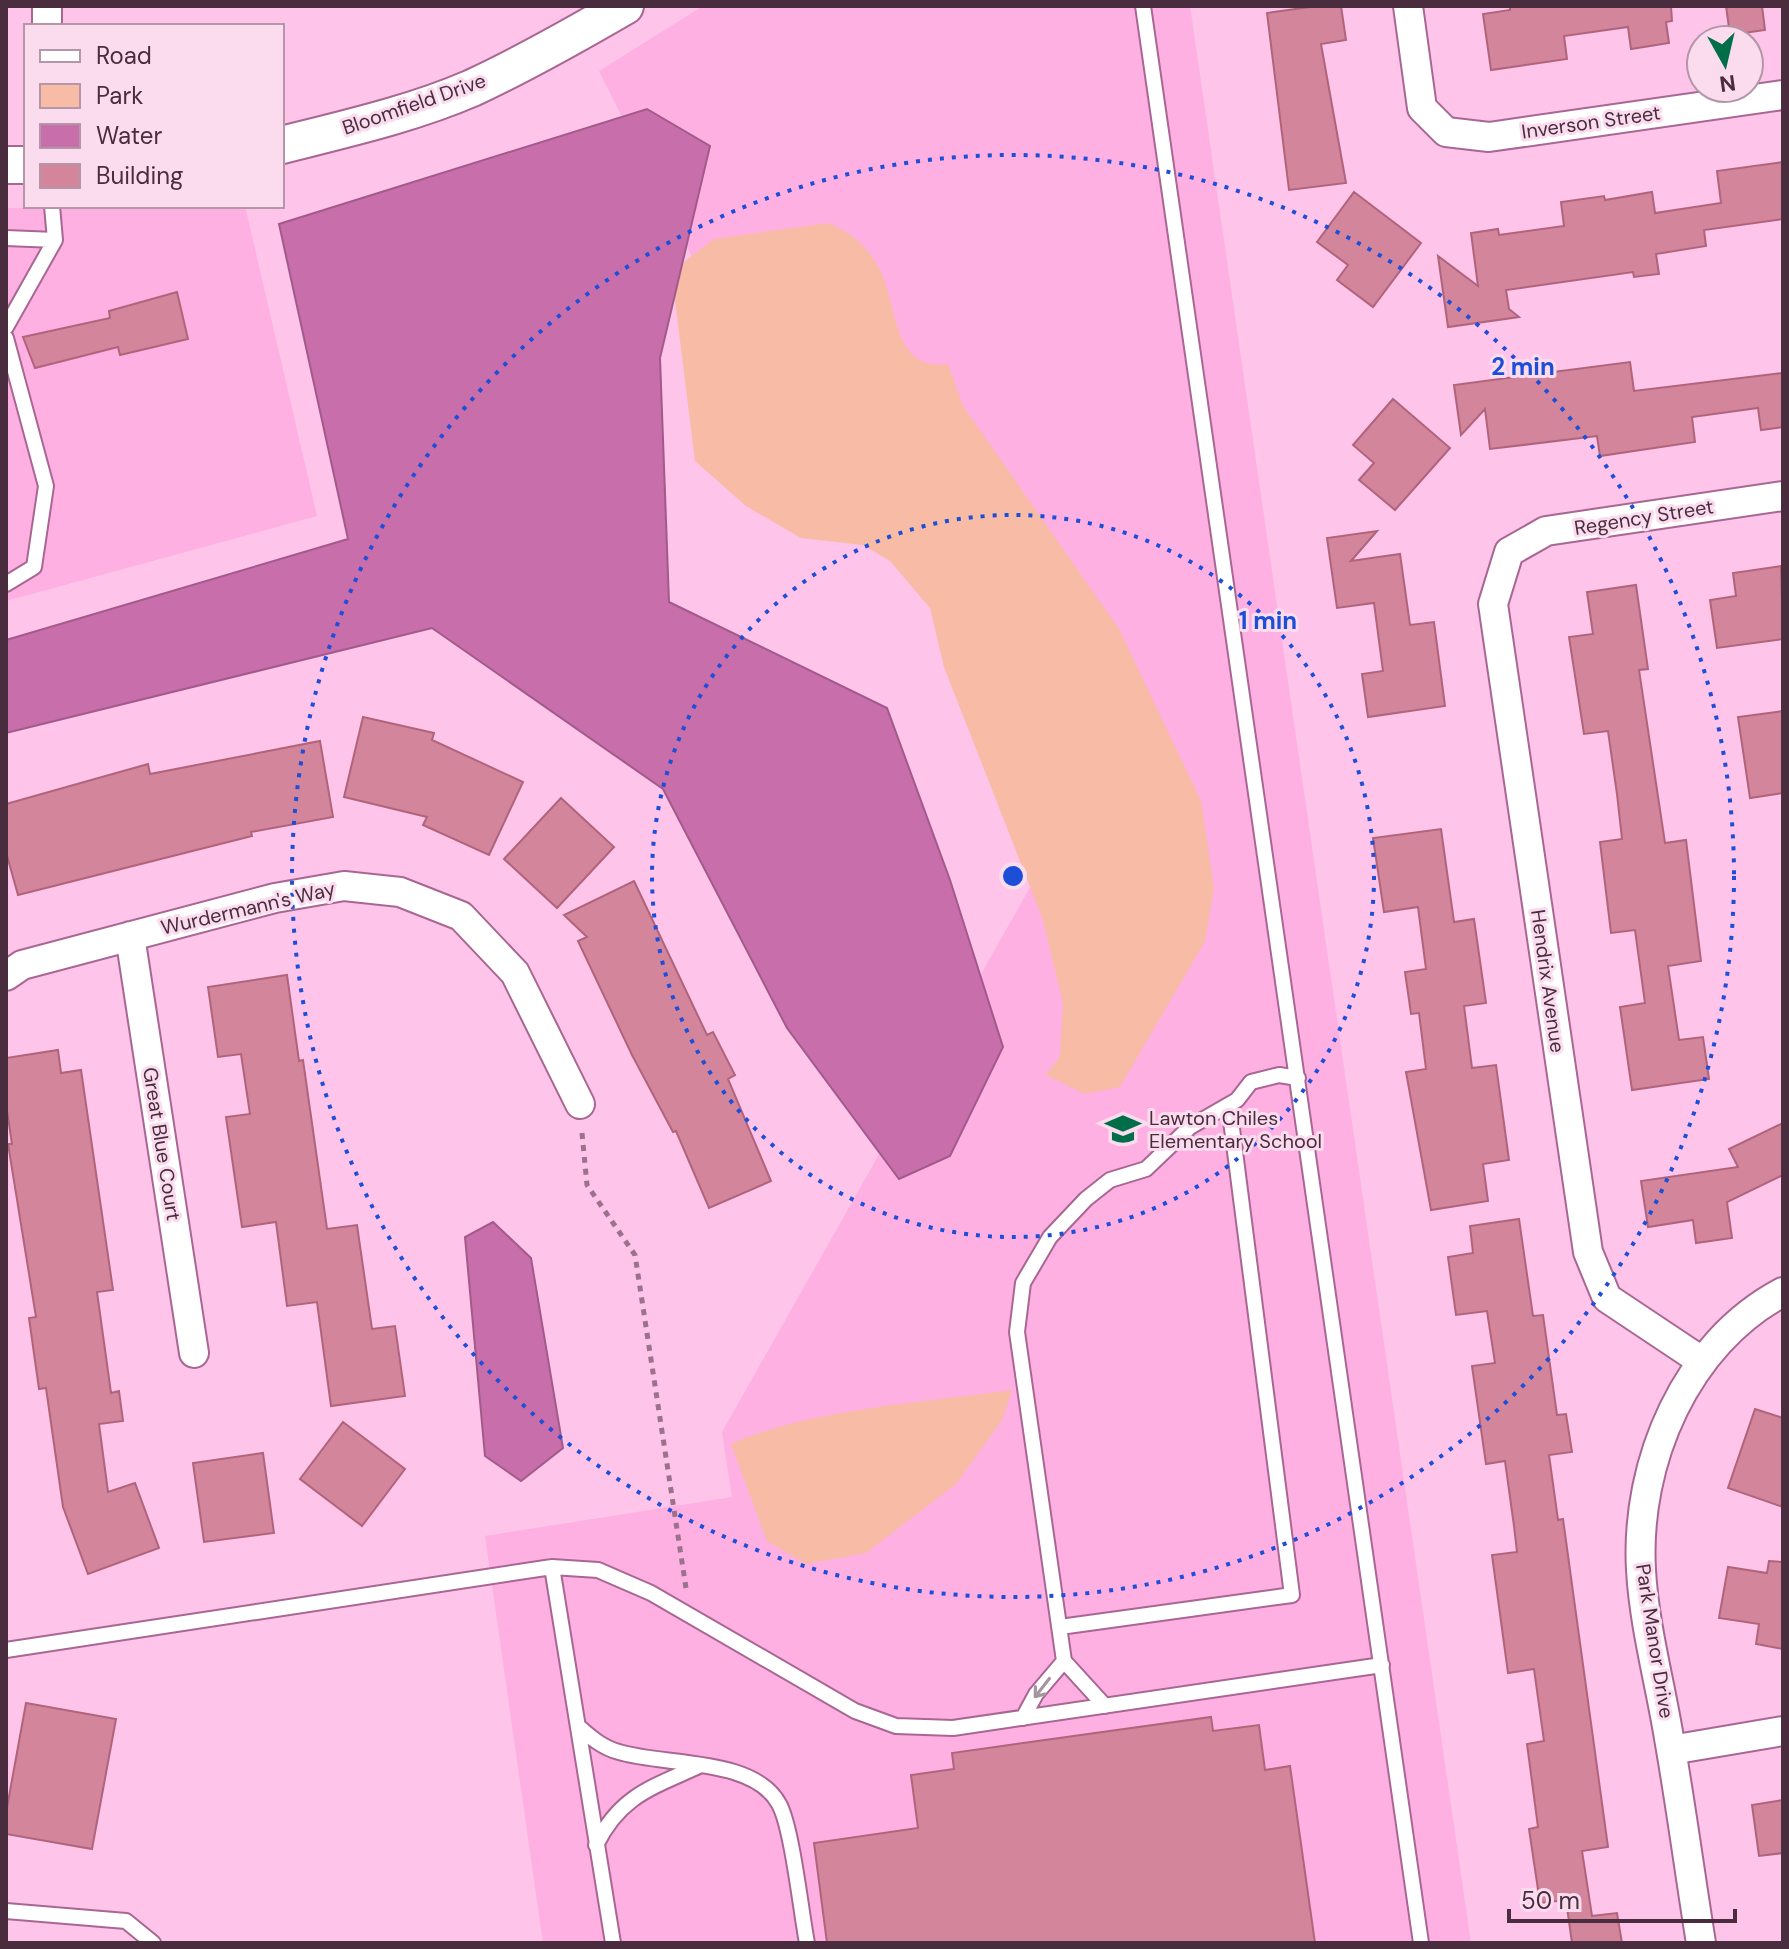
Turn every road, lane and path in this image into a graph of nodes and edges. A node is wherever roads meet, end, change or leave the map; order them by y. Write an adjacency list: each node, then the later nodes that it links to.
1 (625, 6): 5 (street, Bloomfield Drive)
2 (1143, 6): 16 (lane)
3 (1408, 6): 4 (street, Inverson Street)
4 (1783, 95)
5 (284, 145)
6 (52, 208): 8 (lane)
7 (6, 238): 8 (lane)
8 (55, 240): 9 (lane)
9 (6, 327)
10 (6, 338): 13 (lane)
11 (1783, 496): 12 (street, Regency Street)
12 (1509, 552): 21 (street, Hendrix Avenue)
13 (6, 584)
14 (130, 936): 15 (street, Wurdermann's Way); 17 (street, Wurdermann's Way); 20 (street, Great Blue Court)
15 (6, 976)
16 (1298, 1078): 18 (lane); 27 (lane)
17 (580, 1104): 23 (path)
18 (1229, 1105): 24 (lane); 24 (lane)
19 (1783, 1292): 21 (street, Park Manor Drive)
20 (194, 1353)
21 (1700, 1360): 32 (street, Park Manor Drive)
22 (552, 1567): 23 (lane); 25 (lane); 30 (lane)
23 (690, 1616): 29 (lane)
24 (1060, 1627): 26 (lane)
25 (6, 1650)
26 (1064, 1661): 28 (lane); 29 (lane, one-way to 29)
27 (1382, 1665): 28 (lane); 39 (lane)
28 (1105, 1706): 29 (lane)
29 (1023, 1718)
30 (578, 1726): 33 (lane); 34 (lane)
31 (1783, 1731): 32 (street)
32 (1671, 1750): 40 (street, Park Manor Drive)
33 (699, 1766): 34 (lane); 38 (lane)
34 (596, 1845): 37 (lane)
35 (6, 1911): 36 (lane)
36 (153, 1943)
37 (613, 1943)
38 (807, 1943)
39 (1421, 1943)
40 (1701, 1943)

